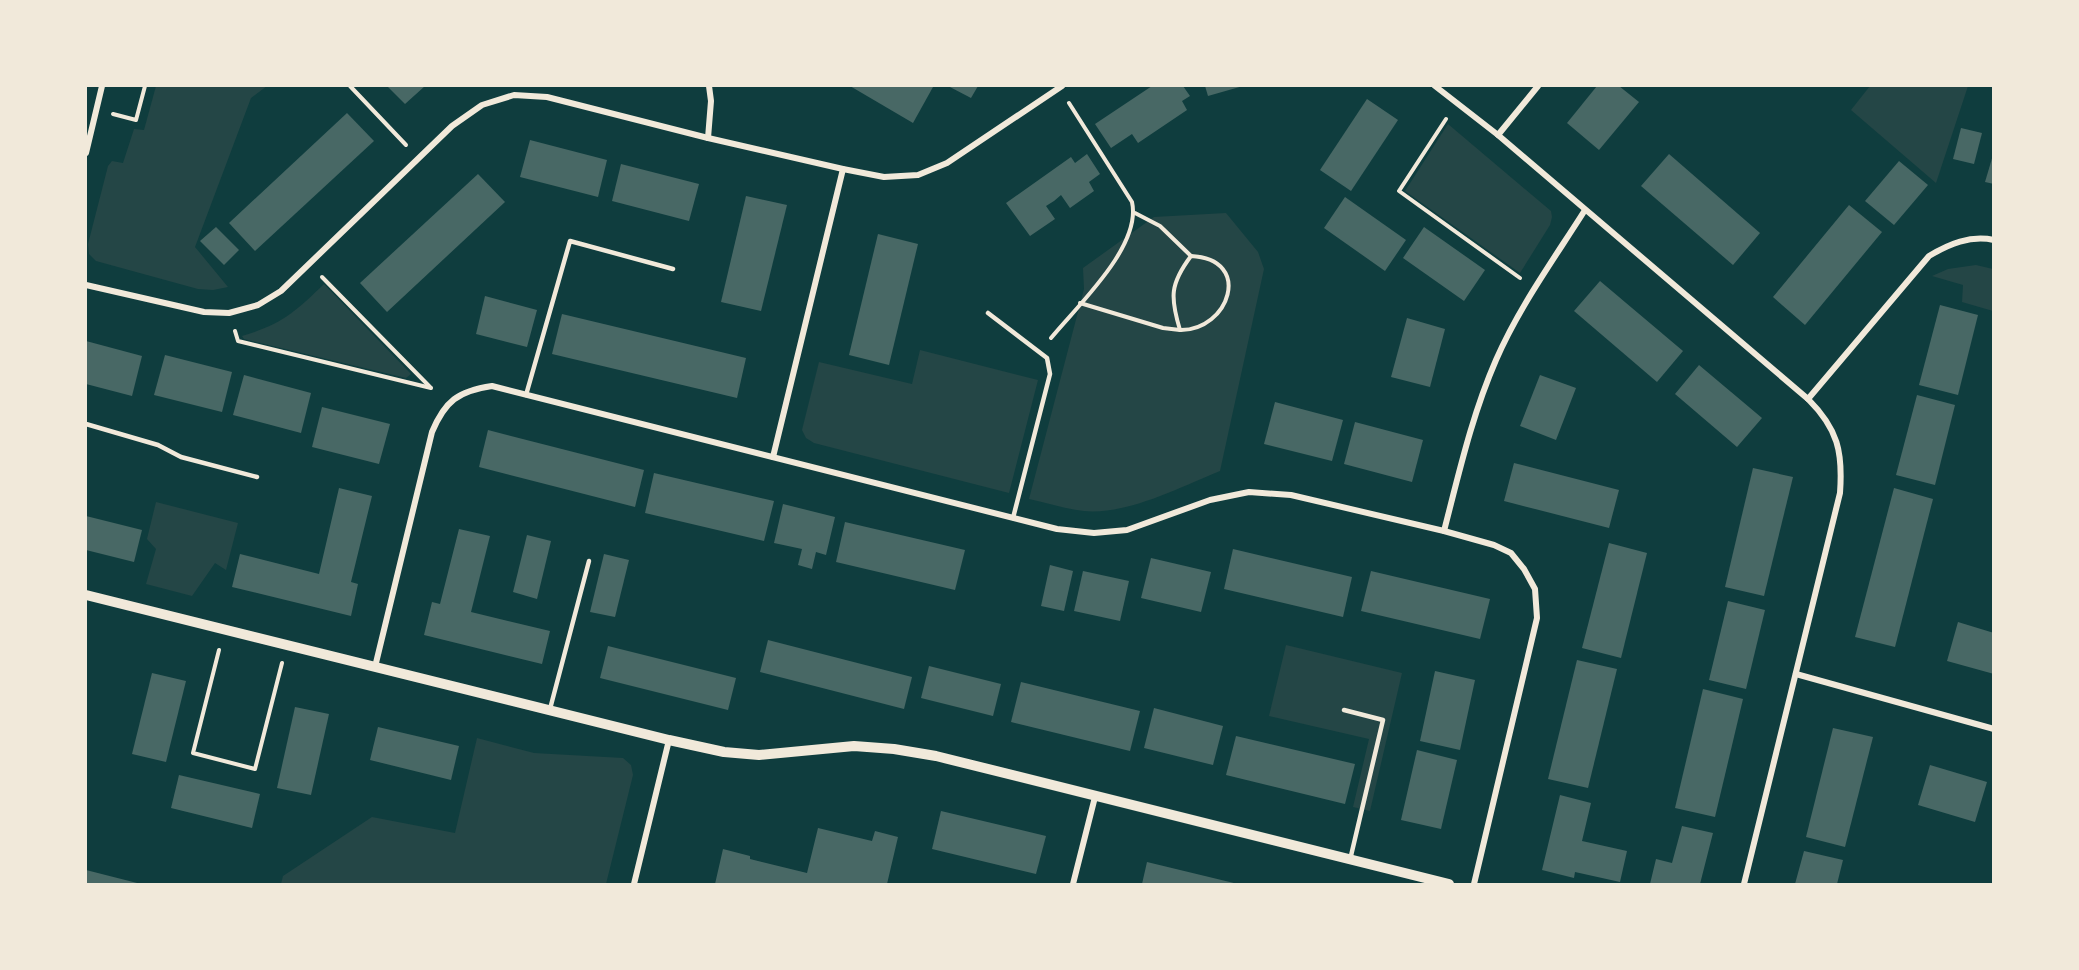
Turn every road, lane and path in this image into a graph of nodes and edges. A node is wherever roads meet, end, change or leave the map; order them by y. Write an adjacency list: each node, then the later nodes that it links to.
1 (102, 86): 9 (street)
2 (145, 86): 9 (path)
3 (350, 86): 13 (path)
4 (709, 86): 11 (street)
5 (1060, 86): 14 (street); 16 (path)
6 (1435, 86): 8 (street)
7 (1538, 86): 10 (street)
8 (1457, 103): 10 (street); 22 (path)
9 (96, 109): 12 (street)
10 (1498, 135): 15 (street)
11 (708, 138): 13 (street); 14 (street)
12 (86, 153)
13 (419, 159): 19 (street)
14 (843, 169): 31 (street)
15 (1585, 210): 22 (street); 29 (street)
16 (1135, 213): 18 (path); 23 (path)
17 (1994, 240): 29 (street)
18 (1191, 256): 26 (path); 26 (path)
19 (310, 264): 24 (street); 24 (path)
20 (673, 269): 28 (lane)
21 (86, 285): 24 (street)
22 (1535, 289): 34 (street)
23 (1080, 303): 26 (path); 27 (path)
24 (229, 313)
25 (988, 313): 27 (lane)
26 (1180, 330)
27 (1039, 352): 33 (lane)
28 (526, 395): 31 (street); 39 (street)
29 (1808, 399): 40 (street)
30 (86, 424): 32 (lane)
31 (773, 457): 33 (street)
32 (257, 477)
33 (1013, 518): 34 (street)
34 (1444, 531): 50 (street)
35 (589, 561): 41 (lane)
36 (86, 595): 37 (street)
37 (224, 630): 38 (street); 38 (path)
38 (286, 645): 39 (street)
39 (375, 667): 41 (street)
40 (1796, 674): 43 (street); 51 (street)
41 (550, 710): 44 (street)
42 (1344, 710): 46 (lane)
43 (1994, 729)
44 (669, 740): 45 (street); 47 (street)
45 (1095, 797): 46 (street); 48 (street)
46 (1350, 860): 49 (street)
47 (634, 885)
48 (1073, 885)
49 (1449, 885)
50 (1474, 885)
51 (1744, 885)

